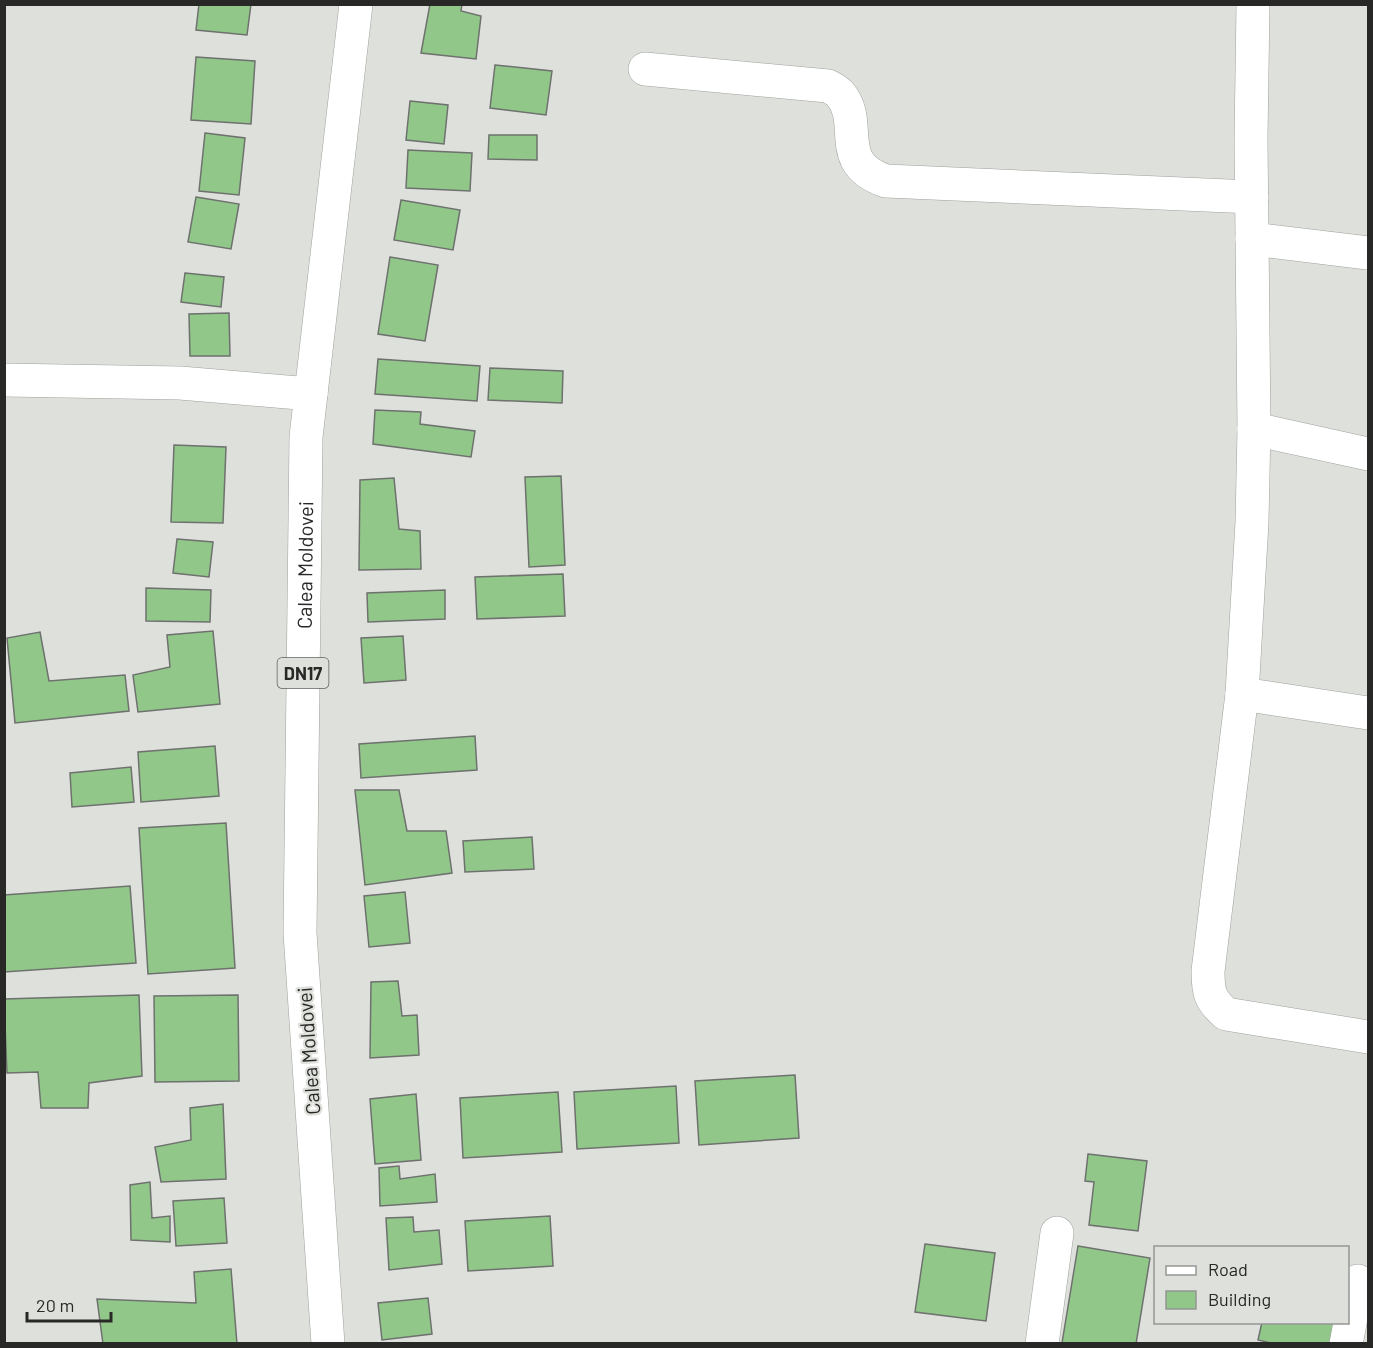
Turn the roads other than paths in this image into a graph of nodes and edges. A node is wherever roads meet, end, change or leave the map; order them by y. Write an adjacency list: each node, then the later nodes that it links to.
1 (356, 4): 8 (main road, Calea Moldovei / DN17)
2 (1253, 4): 4 (main road)
3 (645, 69): 4 (main road)
4 (1252, 197): 5 (main road)
5 (1252, 239): 6 (main road); 9 (main road)
6 (1368, 253)
7 (4, 380): 8 (main road)
8 (310, 394): 16 (main road, Calea Moldovei / DN17)
9 (1254, 429): 10 (main road); 11 (main road)
10 (1368, 454)
11 (1242, 694): 12 (main road); 13 (main road)
12 (1368, 713)
13 (1368, 1037)
14 (1057, 1233): 17 (main road)
15 (1358, 1281): 18 (main road)
16 (328, 1344)
17 (1042, 1344)
18 (1346, 1344)

